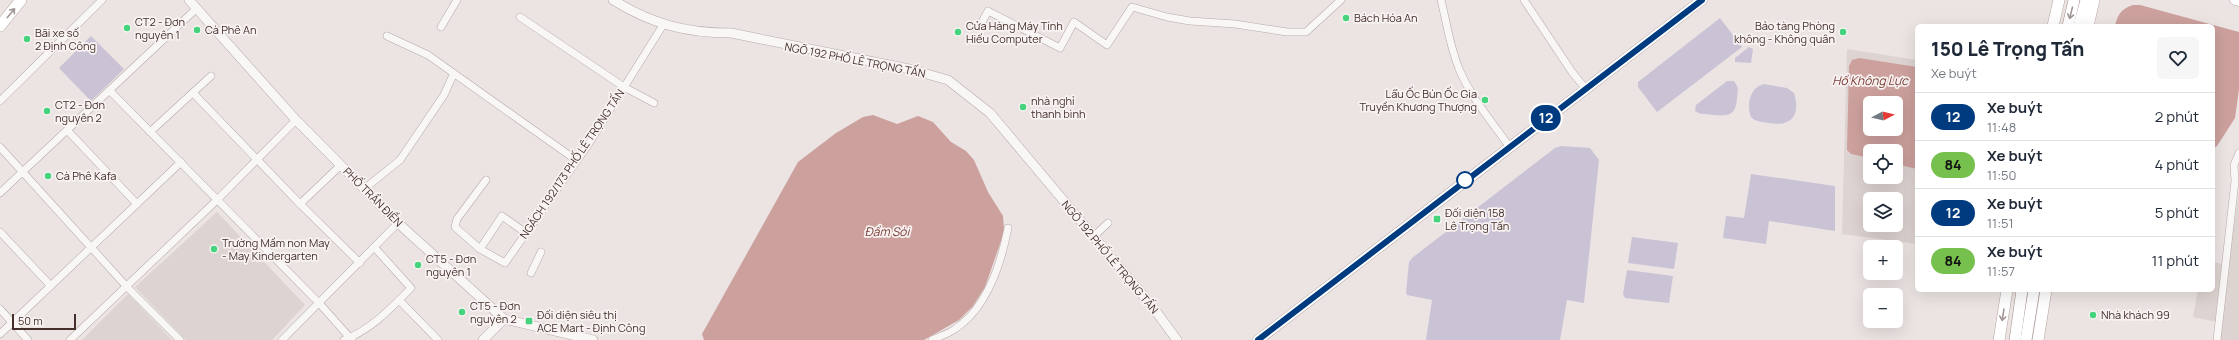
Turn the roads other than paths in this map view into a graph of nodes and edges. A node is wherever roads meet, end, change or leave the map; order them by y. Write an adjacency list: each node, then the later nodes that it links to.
1 (21, 0): 24 (main road, one-way to 1)
2 (102, 0): 33 (street)
3 (189, 0): 16 (street, PHỐ TRẦN ĐIỀN)
4 (457, 0): 25 (street)
5 (613, 0): 23 (street, NGÕ 192 PHỐ LÊ TRỌNG TẤN)
6 (1341, 0): 18 (street)
7 (1442, 0): 38 (street)
8 (1524, 0): 30 (street)
9 (1702, 0): 30 (main road)
10 (2074, 0): 20 (main road, one-way to 20)
11 (2086, 0): 21 (main road)
12 (2094, 0): 22 (main road)
13 (2235, 0): 15 (main road)
14 (2058, 1): 19 (main road)
15 (2239, 1)
16 (198, 8): 31 (street); 35 (street, PHỐ TRẦN ĐIỀN)
17 (520, 17): 29 (street)
18 (982, 24)
19 (2053, 24)
20 (2068, 24)
21 (2080, 24)
22 (2088, 24)
23 (663, 25): 29 (street, NGÁCH 192/173 PHỐ LÊ TRỌNG TẤN); 57 (street, NGÕ 192 PHỐ LÊ TRỌNG TẤN)
24 (0, 26)
25 (440, 27)
26 (387, 36): 27 (street)
27 (453, 74): 42 (street); 47 (street)
28 (210, 76): 32 (street)
29 (624, 87): 34 (street); 42 (street, NGÁCH 192/173 PHỐ LÊ TRỌNG TẤN)
30 (1585, 88): 38 (main road)
31 (110, 91): 36 (street); 37 (street)
32 (193, 92): 37 (street); 41 (street)
33 (0, 101)
34 (654, 103)
35 (296, 120): 41 (street); 44 (street, PHỐ TRẦN ĐIỀN)
36 (67, 130): 45 (street); 50 (street)
37 (150, 132): 43 (street)
38 (1509, 146): 86 (main road)
39 (0, 147): 45 (street)
40 (2239, 152): 91 (street)
41 (257, 159): 49 (street); 51 (street)
42 (576, 160): 56 (street, NGÁCH 192/173 PHỐ LÊ TRỌNG TẤN)
43 (181, 162): 49 (street); 50 (street)
44 (341, 165): 47 (street, PHỐ TRẦN ĐIỀN); 51 (street)
45 (23, 171): 48 (street); 58 (street)
46 (486, 180): 60 (street)
47 (364, 189): 52 (street, PHỐ TRẦN ĐIỀN)
48 (0, 193)
49 (218, 200): 65 (street); 71 (street)
50 (137, 204): 58 (street)
51 (300, 204): 62 (street)
52 (398, 223): 59 (street); 73 (street, PHỐ TRẦN ĐIỀN)
53 (1108, 223): 57 (street)
54 (1008, 228): 84 (street)
55 (0, 232): 64 (street)
56 (526, 233): 60 (street, NGÁCH 192/173 PHỐ LÊ TRỌNG TẤN); 60 (street)
57 (1094, 236): 85 (street, NGÕ 192 PHỐ LÊ TRỌNG TẤN)
58 (92, 246): 64 (street); 65 (street)
59 (375, 248): 62 (street); 70 (street)
60 (480, 249)
61 (541, 252): 63 (street)
62 (360, 263): 71 (street)
63 (531, 274)
64 (51, 286): 74 (street)
65 (127, 287): 78 (street); 79 (street)
66 (2007, 292): 87 (main road, one-way to 87)
67 (2022, 292): 88 (main road)
68 (2034, 292): 89 (main road)
69 (2046, 292): 90 (main road)
70 (399, 300): 76 (street); 81 (street)
71 (319, 303): 76 (street); 80 (street)
72 (0, 309): 74 (street)
73 (504, 319): 82 (street); 83 (street, PHỐ TRẦN ĐIỀN)
74 (12, 323): 75 (street); 77 (street)
75 (0, 334)
76 (349, 339)
77 (28, 340)
78 (70, 340)
79 (180, 340)
80 (282, 340)
81 (438, 340)
82 (483, 340)
83 (593, 340)
84 (932, 340)
85 (1177, 340)
86 (1258, 340)
87 (1999, 340)
88 (2015, 340)
89 (2026, 340)
90 (2038, 340)
91 (2217, 340)

